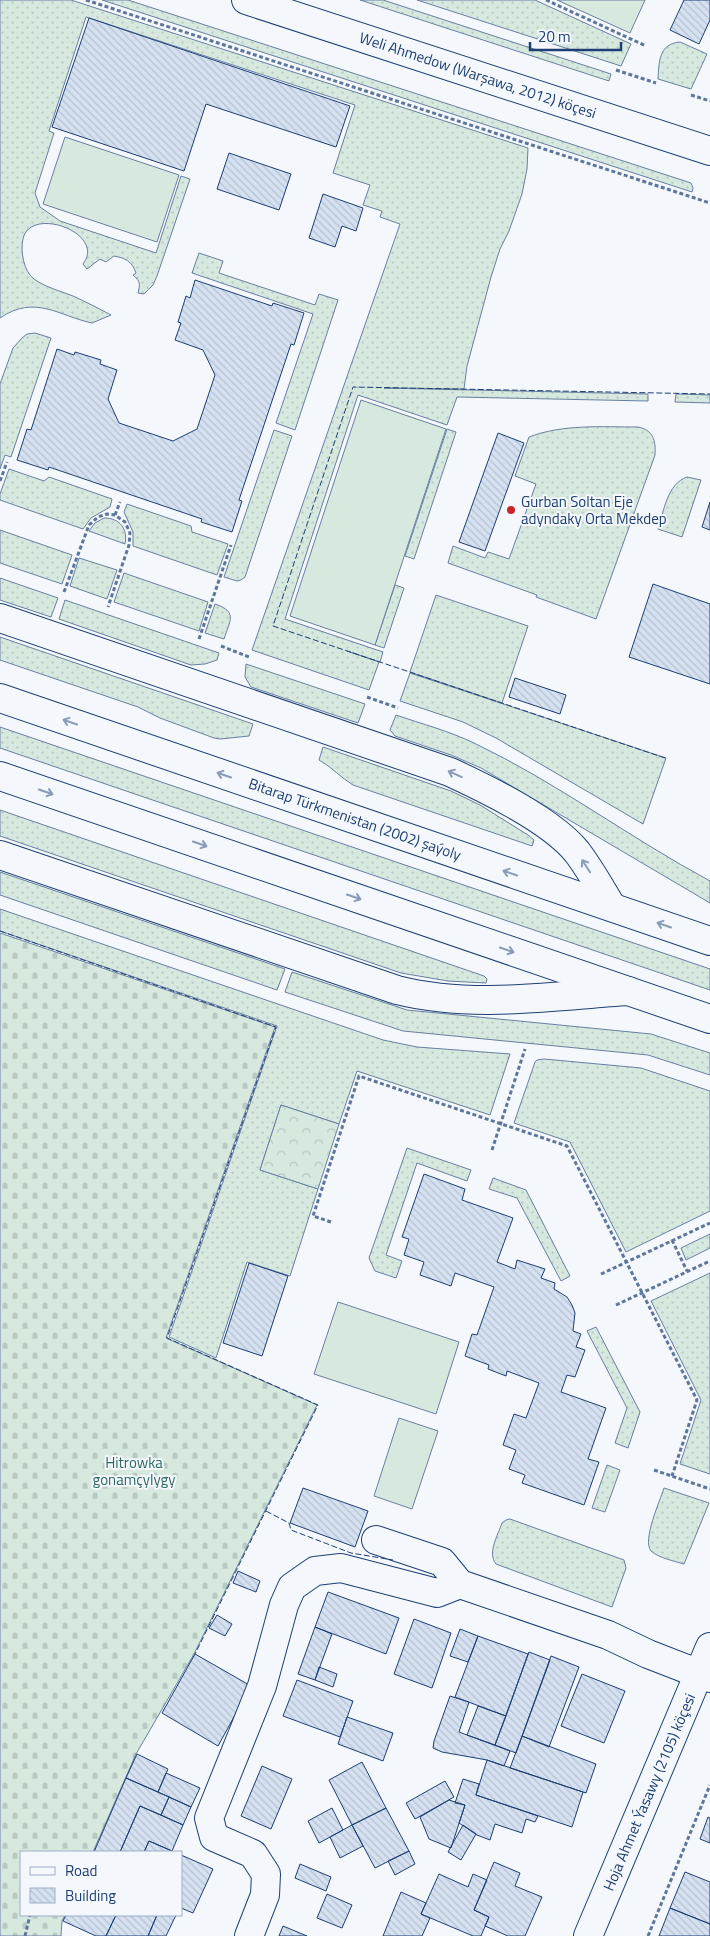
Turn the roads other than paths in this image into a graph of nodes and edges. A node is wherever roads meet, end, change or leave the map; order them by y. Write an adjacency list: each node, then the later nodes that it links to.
1 (246, 0): 2 (street, Weli Ahmedow (Warşawa, 2012) köçesi)
2 (710, 151)
3 (0, 618): 7 (street, one-way to 3)
4 (0, 698): 7 (street, Bitarap Türkmenistan (2002) şaýoly, one-way to 4)
5 (0, 776): 9 (street, one-way to 9)
6 (0, 855): 9 (street)
7 (612, 907): 8 (street, Bitarap Türkmenistan (2002) şaýoly, one-way to 7)
8 (710, 942)
9 (628, 991): 10 (street)
10 (710, 1019)
11 (376, 1540): 12 (street)
12 (460, 1584): 14 (street); 15 (street)
13 (710, 1647): 14 (street, Hoja Ahmet Ýasawy (2105) köçesi)
14 (704, 1676): 16 (street, Hoja Ahmet Ýasawy (2105) köçesi)
15 (249, 1936)
16 (588, 1936)

